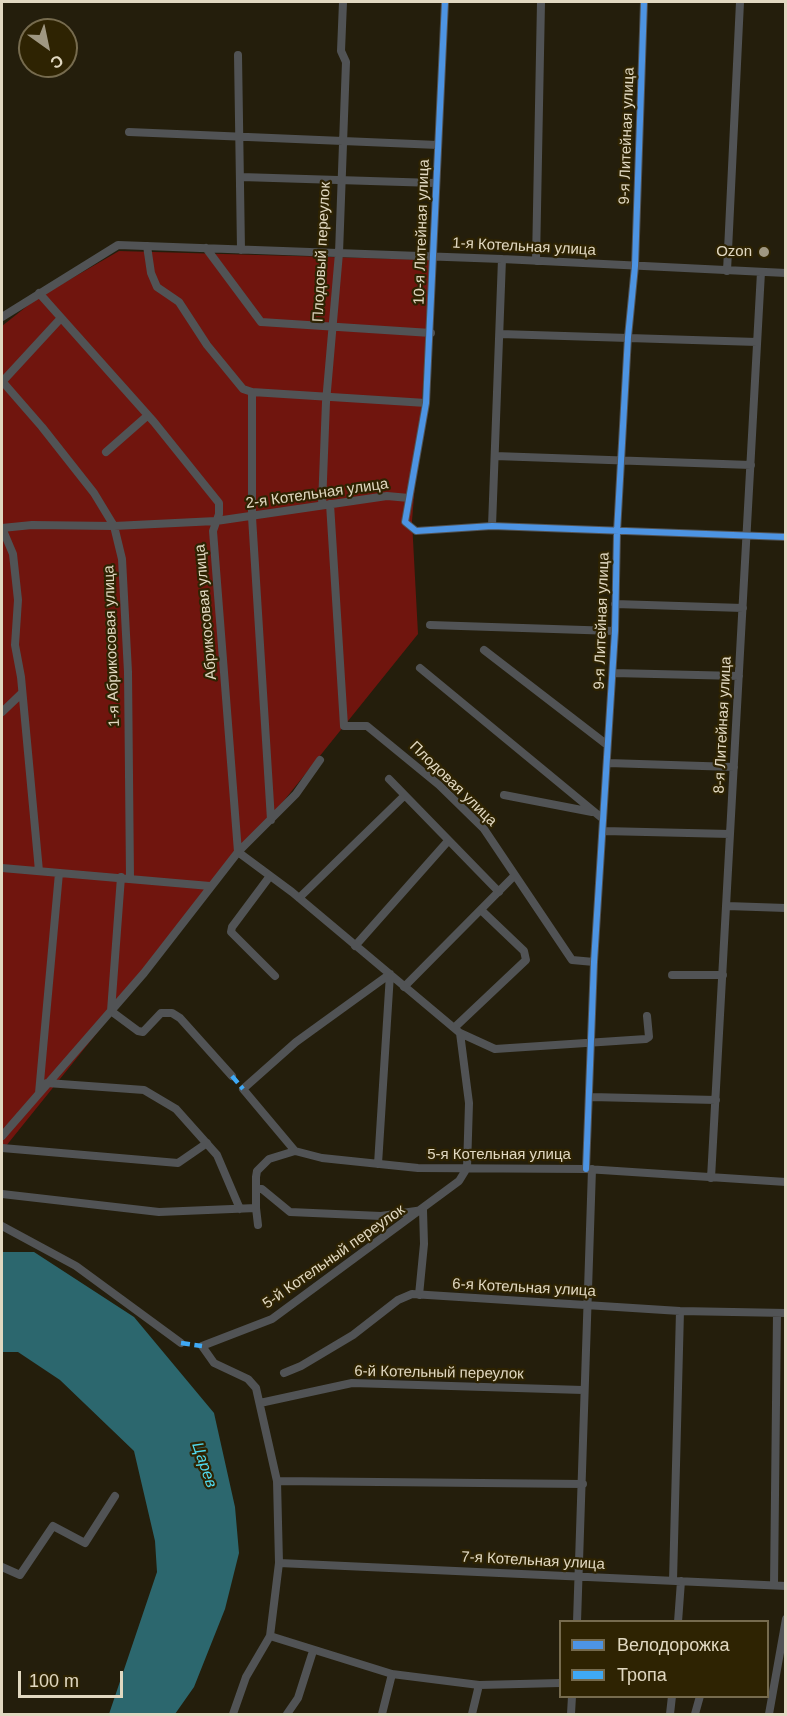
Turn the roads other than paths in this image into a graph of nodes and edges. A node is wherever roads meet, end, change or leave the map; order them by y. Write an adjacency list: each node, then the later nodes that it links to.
1 (343, 2): 9 (street, Плодовый переулок)
2 (445, 2): 10 (street, 10-я Литейная улица)
3 (541, 2): 20 (street)
4 (644, 2): 21 (street, 9-я Литейная улица)
5 (740, 2): 22 (street)
6 (238, 55): 8 (street)
7 (129, 132): 8 (street)
8 (240, 138): 9 (street); 11 (street)
9 (342, 141): 10 (street); 12 (street, Плодовый переулок)
10 (438, 145): 13 (street, 10-я Литейная улица)
11 (241, 177): 12 (street); 16 (street)
12 (340, 179): 13 (street); 17 (street, Плодовый переулок)
13 (435, 183): 18 (street, 10-я Литейная улица)
14 (147, 246): 15 (street, 1-я Котельная улица); 25 (street, 1-я Котельная улица); 34 (street)
15 (206, 249): 16 (street, 1-я Котельная улица); 28 (street)
16 (241, 250): 17 (street, 1-я Котельная улица)
17 (339, 253): 18 (street, 1-я Котельная улица); 28 (street, Плодовый переулок)
18 (431, 256): 19 (street, 1-я Котельная улица); 29 (street, 10-я Литейная улица)
19 (502, 259): 20 (street, 1-я Котельная улица); 30 (street)
20 (536, 261): 21 (street, 1-я Котельная улица)
21 (635, 266): 22 (street, 1-я Котельная улица); 31 (street, 9-я Литейная улица)
22 (727, 271): 23 (street, 1-я Котельная улица)
23 (761, 272): 24 (street, 1-я Котельная улица); 32 (street, 8-я Литейная улица)
24 (786, 273)
25 (39, 293): 26 (street); 27 (street, Абрикосовая улица)
26 (2, 317)
27 (61, 318): 33 (street); 37 (street, Абрикосовая улица)
28 (332, 326): 29 (street); 35 (street, Плодовый переулок)
29 (431, 333): 36 (street, 10-я Литейная улица)
30 (500, 333): 31 (street); 39 (street)
31 (628, 337): 32 (street); 40 (street, 9-я Литейная улица)
32 (757, 342): 41 (street, 8-я Литейная улица)
33 (2, 382): 46 (street, 1-я Абрикосовая улица)
34 (252, 392): 35 (street); 44 (street)
35 (326, 396): 36 (street); 43 (street, Плодовый переулок)
36 (426, 403): 42 (street, 10-я Литейная улица)
37 (147, 416): 38 (street); 45 (street, Абрикосовая улица)
38 (106, 452)
39 (495, 456): 40 (street); 47 (street)
40 (621, 462): 41 (street); 49 (street, 9-я Литейная улица)
41 (751, 465): 50 (street, 8-я Литейная улица)
42 (409, 498): 43 (street, 2-я Котельная улица); 47 (street, 2-я Котельная улица)
43 (326, 505): 44 (street, 2-я Котельная улица); 62 (street, Плодовый переулок)
44 (252, 517): 45 (street, 2-я Котельная улица); 72 (street)
45 (216, 521): 46 (street, 2-я Котельная улица); 76 (street, Абрикосовая улица)
46 (114, 526): 48 (street, 2-я Котельная улица); 82 (street, 1-я Абрикосовая улица)
47 (492, 526): 49 (street, 2-я Котельная улица)
48 (2, 528): 60 (street)
49 (617, 532): 50 (street, 2-я Котельная улица); 52 (street, 9-я Литейная улица)
50 (747, 536): 51 (street, 2-я Котельная улица); 53 (street, 8-я Литейная улица)
51 (786, 537)
52 (615, 604): 53 (street); 55 (street, 9-я Литейная улица)
53 (743, 608): 59 (street, 8-я Литейная улица)
54 (430, 625): 55 (street)
55 (615, 631): 58 (street, 9-я Литейная улица)
56 (484, 650): 63 (street)
57 (420, 668): 70 (street)
58 (613, 673): 59 (street); 63 (street, 9-я Литейная улица)
59 (739, 676): 66 (street, 8-я Литейная улица)
60 (22, 693): 61 (street); 78 (street)
61 (2, 712)
62 (344, 726): 80 (street, Плодовая улица)
63 (606, 744): 65 (street, 9-я Литейная улица)
64 (320, 760): 72 (street)
65 (608, 763): 66 (street); 71 (street, 9-я Литейная улица)
66 (734, 767): 74 (street, 8-я Литейная улица)
67 (388, 779): 69 (street)
68 (504, 795): 70 (street)
69 (404, 796): 75 (street); 85 (street)
70 (595, 813): 71 (street)
71 (603, 819): 73 (street, 9-я Литейная улица)
72 (271, 820): 76 (street)
73 (604, 831): 74 (street); 90 (street, 9-я Литейная улица)
74 (730, 834): 86 (street, 8-я Литейная улица)
75 (448, 841): 84 (street); 89 (street)
76 (238, 852): 81 (street); 83 (street)
77 (2, 868): 78 (street)
78 (39, 871): 79 (street)
79 (59, 873): 82 (street); 102 (street)
80 (515, 875): 84 (street); 90 (street, Плодовая улица)
81 (270, 876): 85 (street); 94 (street)
82 (125, 878): 83 (street); 96 (street, 1-я Абрикосовая улица)
83 (210, 886): 96 (street)
84 (499, 892): 88 (street)
85 (299, 898): 89 (street)
86 (727, 906): 87 (street); 93 (street, 8-я Литейная улица)
87 (786, 908)
88 (481, 910): 95 (street); 98 (street)
89 (355, 946): 91 (street)
90 (594, 962): 99 (street, 9-я Литейная улица)
91 (390, 974): 95 (street); 108 (street); 109 (street)
92 (672, 975): 93 (street)
93 (723, 975): 104 (street, 8-я Литейная улица)
94 (275, 976)
95 (404, 987): 98 (street)
96 (111, 1011): 100 (street); 101 (street)
97 (646, 1016): 99 (street)
98 (457, 1031): 99 (street); 110 (street)
99 (590, 1044): 103 (street, 9-я Литейная улица)
100 (232, 1076)
101 (47, 1083): 102 (street); 106 (street)
102 (39, 1093): 105 (street)
103 (591, 1097): 104 (street); 111 (street, 9-я Литейная улица)
104 (716, 1100): 112 (street, 8-я Литейная улица)
105 (2, 1136)
106 (207, 1143): 107 (street); 117 (street)
107 (2, 1148)
108 (295, 1151): 109 (street, 5-я Котельная улица); 114 (street)
109 (378, 1164): 110 (street, 5-я Котельная улица)
110 (467, 1168): 111 (street, 5-я Котельная улица); 118 (street, 5-й Котельный переулок)
111 (589, 1169): 112 (street, 5-я Котельная улица); 122 (street, 9-я Литейная улица)
112 (711, 1178): 113 (street, 5-я Котельная улица)
113 (786, 1182)
114 (256, 1189): 116 (street); 118 (street)
115 (2, 1194): 117 (street)
116 (256, 1208): 117 (street); 119 (street)
117 (240, 1209)
118 (423, 1210): 121 (street); 128 (street, 5-й Котельный переулок)
119 (258, 1224)
120 (2, 1226): 125 (street)
121 (419, 1295): 122 (street, 6-я Котельная улица); 126 (street, 6-я Котельная улица)
122 (587, 1305): 123 (street, 6-я Котельная улица); 127 (street, 9-я Литейная улица)
123 (680, 1311): 124 (street, 6-я Котельная улица); 135 (street)
124 (781, 1313): 136 (street)
125 (181, 1343)
126 (284, 1372)
127 (583, 1390): 128 (street, 6-й Котельный переулок); 130 (street, 9-я Литейная улица)
128 (260, 1403): 129 (street)
129 (277, 1481): 130 (street); 132 (street)
130 (583, 1484): 134 (street, 9-я Литейная улица)
131 (115, 1496): 133 (street)
132 (279, 1563): 134 (street, 7-я Котельная улица); 141 (street)
133 (2, 1567)
134 (580, 1577): 135 (street, 7-я Котельная улица); 139 (street, 9-я Литейная улица)
135 (677, 1581): 136 (street, 7-я Котельная улица); 140 (street)
136 (774, 1585): 137 (street, 7-я Котельная улица)
137 (786, 1586)
138 (786, 1619): 156 (street)
139 (577, 1620)
140 (678, 1620)
141 (270, 1636): 142 (street); 149 (street)
142 (313, 1650): 143 (street); 150 (street)
143 (392, 1674): 145 (street); 151 (street)
144 (559, 1683): 145 (street)
145 (479, 1685): 152 (street)
146 (572, 1698): 153 (street)
147 (672, 1698): 154 (street)
148 (699, 1698): 155 (street)
149 (233, 1714)
150 (288, 1714)
151 (382, 1714)
152 (472, 1714)
153 (571, 1714)
154 (670, 1714)
155 (695, 1714)
156 (769, 1714)

